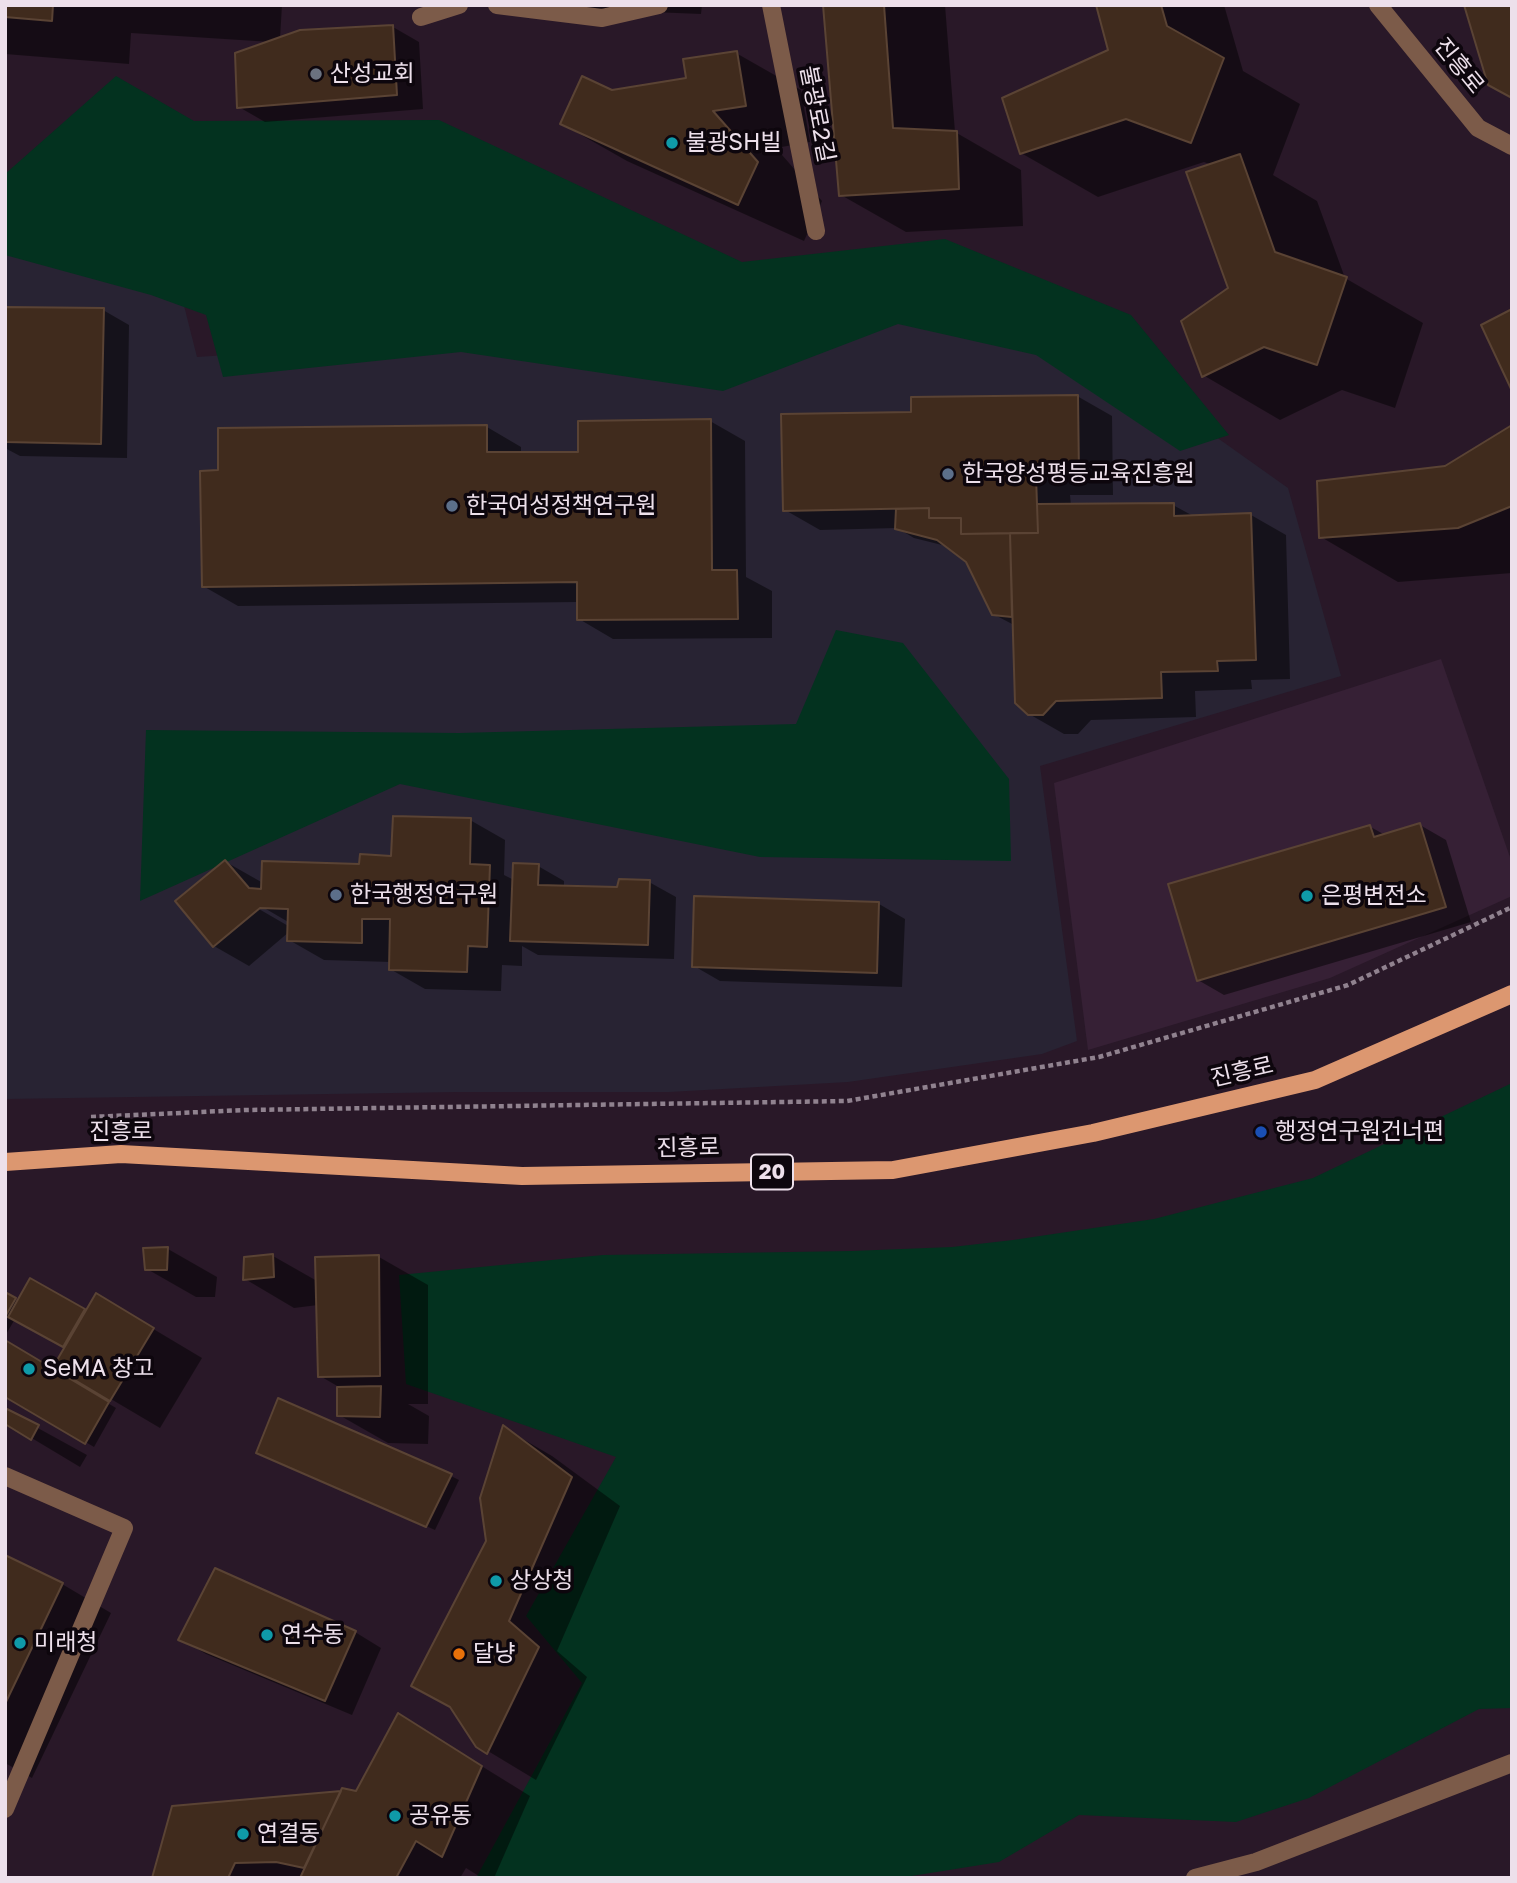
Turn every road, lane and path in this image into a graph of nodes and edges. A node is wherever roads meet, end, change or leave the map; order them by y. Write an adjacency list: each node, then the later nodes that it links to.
1 (459, 5): 6 (street)
2 (497, 5): 3 (street)
3 (659, 5)
4 (771, 5): 8 (street, 불광로2길)
5 (1378, 5): 7 (street, 진흥로)
6 (421, 17)
7 (1512, 146)
8 (816, 231)
9 (1512, 907): 11 (path)
10 (1512, 994): 12 (main road, 진흥로 / 20)
11 (91, 1117)
12 (5, 1162)
13 (5, 1476): 15 (street)
14 (1512, 1763): 16 (street)
15 (5, 1809)
16 (1195, 1878)

